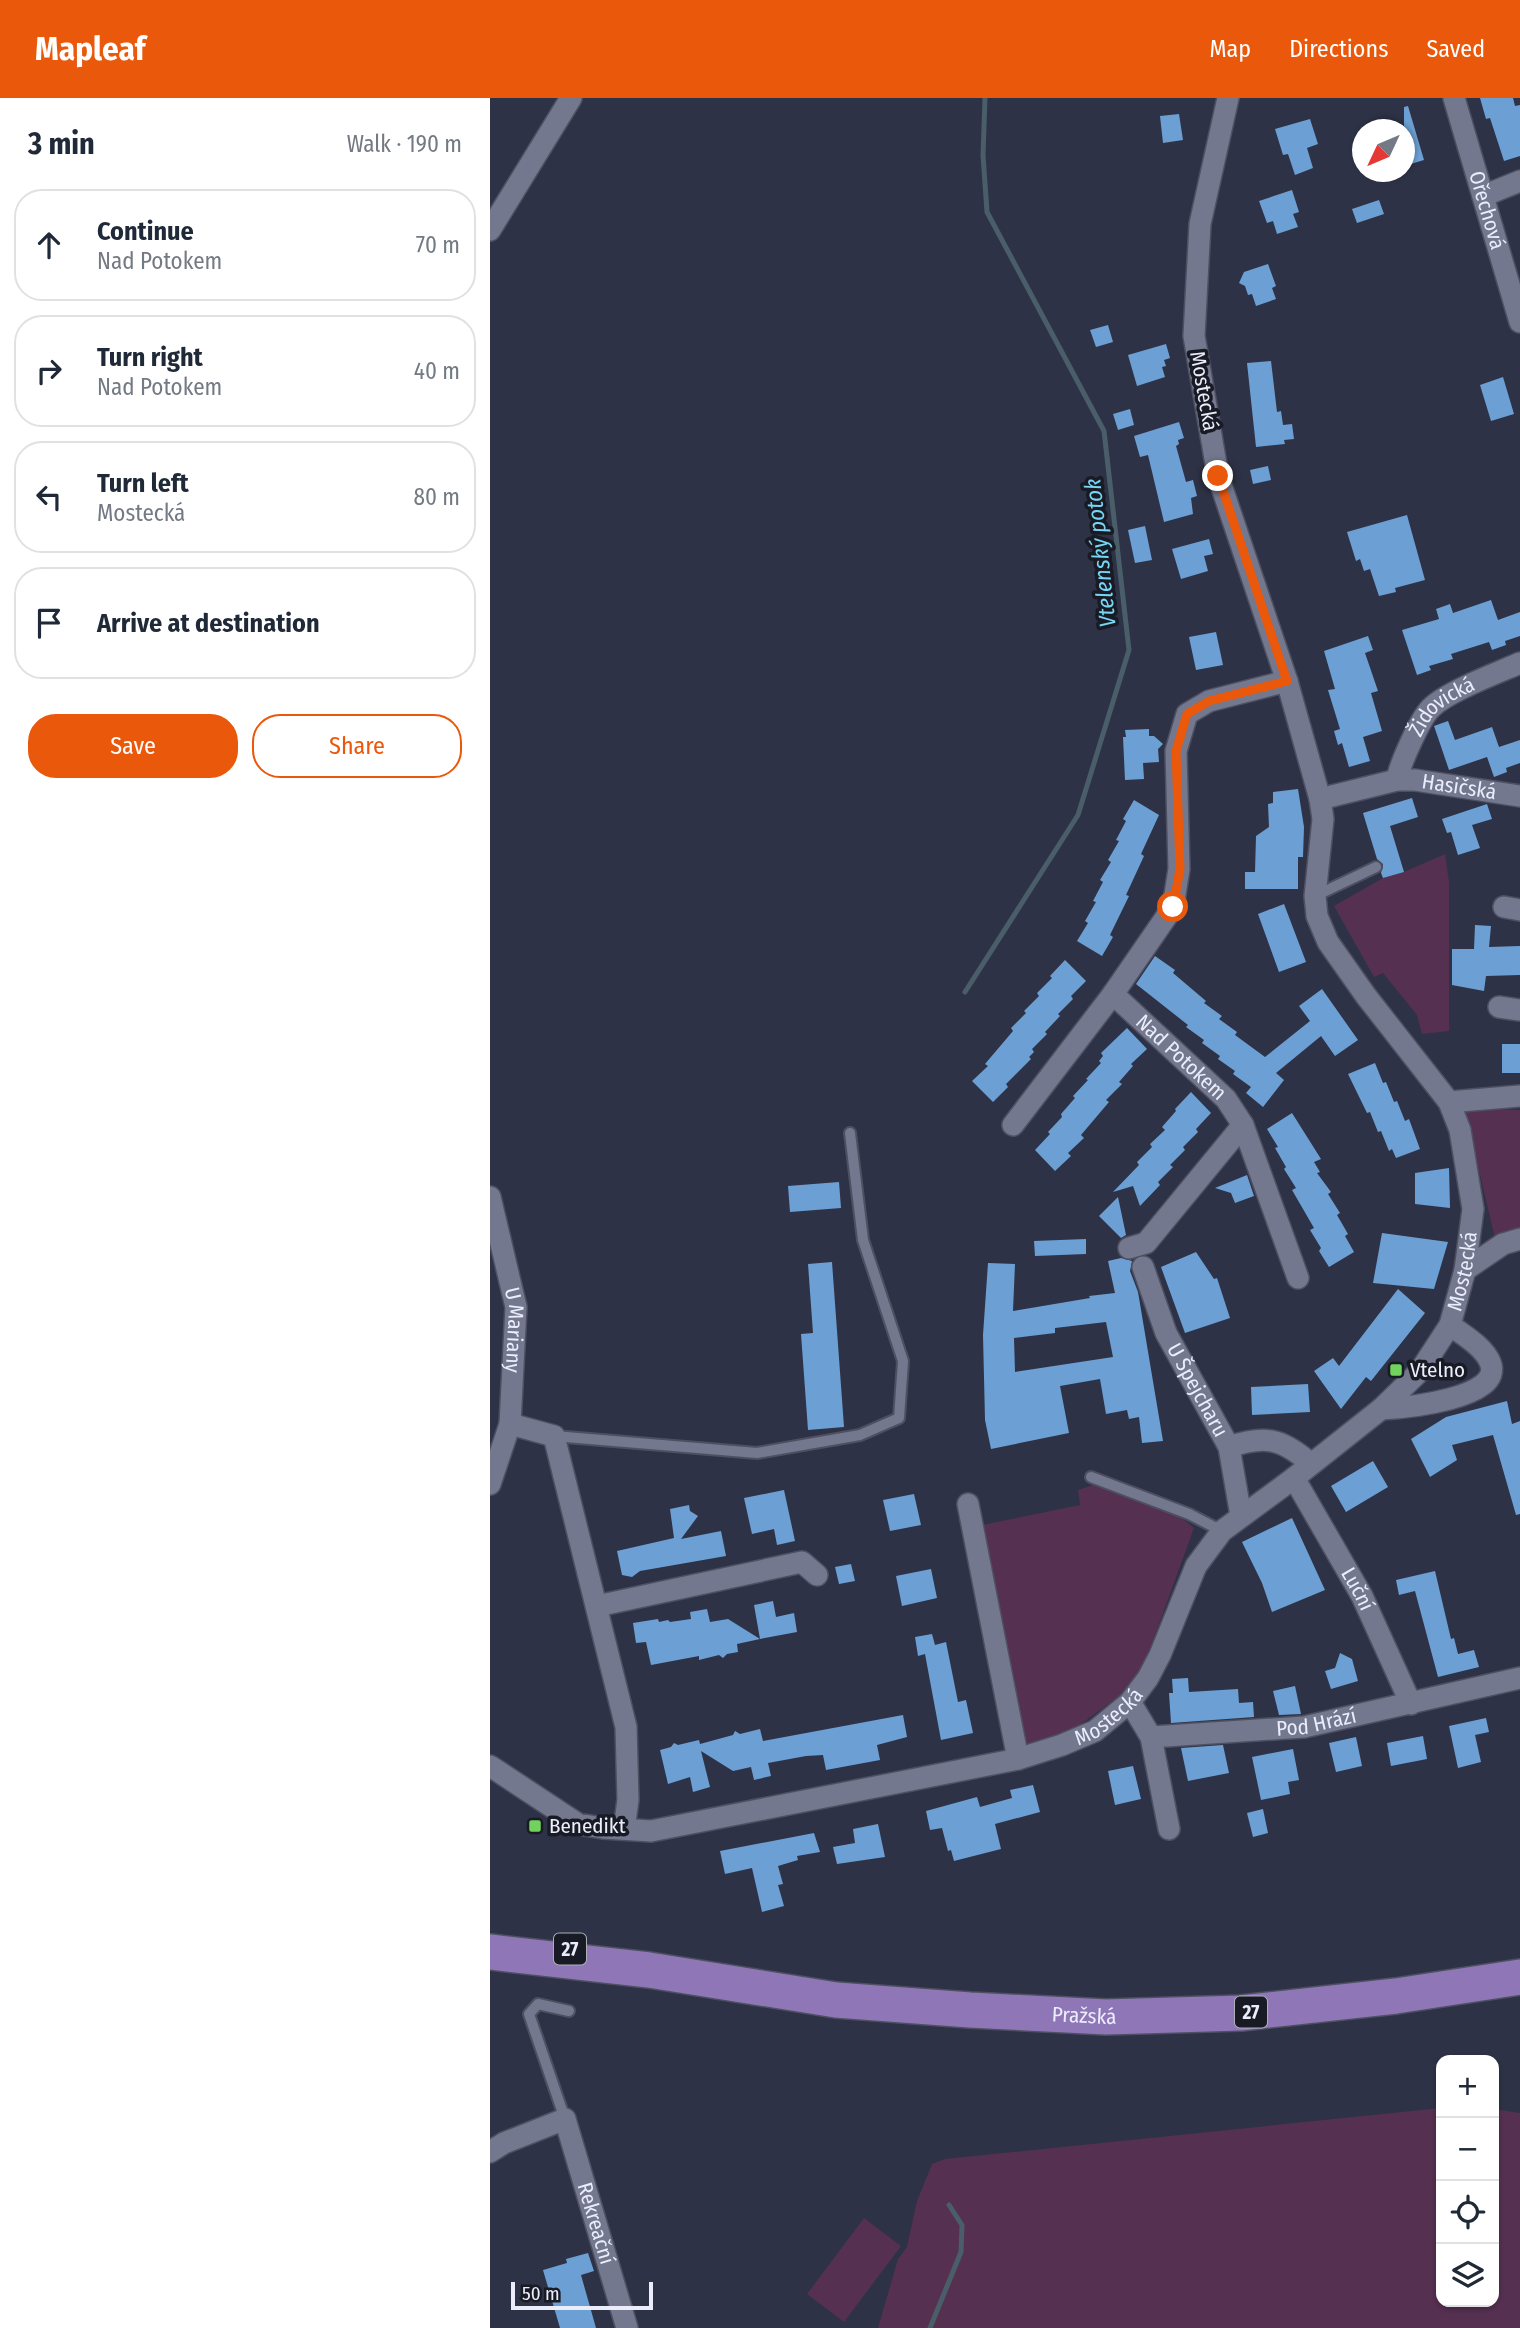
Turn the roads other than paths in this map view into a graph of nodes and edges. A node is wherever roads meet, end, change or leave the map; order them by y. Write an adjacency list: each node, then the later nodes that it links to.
1 (571, 98): 6 (street)
2 (1228, 98): 9 (street, Mostecká)
3 (1454, 98): 5 (street, Ořechová)
4 (1520, 181): 5 (street)
5 (1483, 196): 7 (street, Ořechová)
6 (490, 230)
7 (1520, 322)
8 (1520, 663): 10 (street, Židovická)
9 (1287, 681): 12 (street, Mostecká); 15 (street)
10 (1396, 780): 11 (street, Hasičská); 12 (street, Hasičská)
11 (1520, 796)
12 (1320, 799): 14 (street, Mostecká)
13 (1376, 867): 14 (lane)
14 (1315, 896): 17 (street, Mostecká)
15 (1114, 994): 18 (street); 19 (street, Nad Potokem)
16 (1520, 1096): 17 (street)
17 (1449, 1102): 25 (street, Mostecká)
18 (1013, 1125)
19 (1243, 1125): 23 (street); 26 (street, Nad Potokem)
20 (849, 1133): 31 (lane)
21 (490, 1197): 27 (street, U Mariany)
22 (1520, 1240): 25 (street)
23 (1129, 1248)
24 (1143, 1267): 32 (street, U Špejcharu)
25 (1465, 1270): 28 (street, Mostecká)
26 (1298, 1278)
27 (499, 1279): 30 (street, U Mariany)
28 (1450, 1325): 29 (street, Mostecká); 29 (street)
29 (1381, 1409): 33 (street, Mostecká)
30 (510, 1424): 31 (street); 36 (street, U Mariany)
31 (554, 1436): 41 (street)
32 (1229, 1447): 33 (street); 38 (street, U Špejcharu)
33 (1311, 1464): 35 (street, Mostecká)
34 (1091, 1477): 39 (lane)
35 (1294, 1478): 38 (street, Mostecká); 44 (street, Luční)
36 (490, 1484)
37 (968, 1504): 46 (street)
38 (1241, 1516): 39 (street, Mostecká)
39 (1222, 1531): 43 (street, Mostecká)
40 (817, 1575): 41 (street)
41 (597, 1606): 48 (street)
42 (1520, 1678): 44 (street, Pod Hrází)
43 (1130, 1702): 45 (street); 46 (street, Mostecká)
44 (1411, 1704): 45 (street, Pod Hrází)
45 (1151, 1737): 49 (street)
46 (1018, 1759): 48 (street, Mostecká)
47 (490, 1766): 48 (street, Mostecká)
48 (624, 1829)
49 (1169, 1829)
50 (490, 1927): 52 (main road, Pražská / 27)
51 (490, 1952): 52 (main road, Pražská / 27)
52 (649, 1970): 53 (main road, Pražská / 27)
53 (1520, 1977)
54 (569, 2011): 55 (lane)
55 (565, 2119): 56 (street); 57 (street, Rekreační)
56 (490, 2152)
57 (627, 2328)

